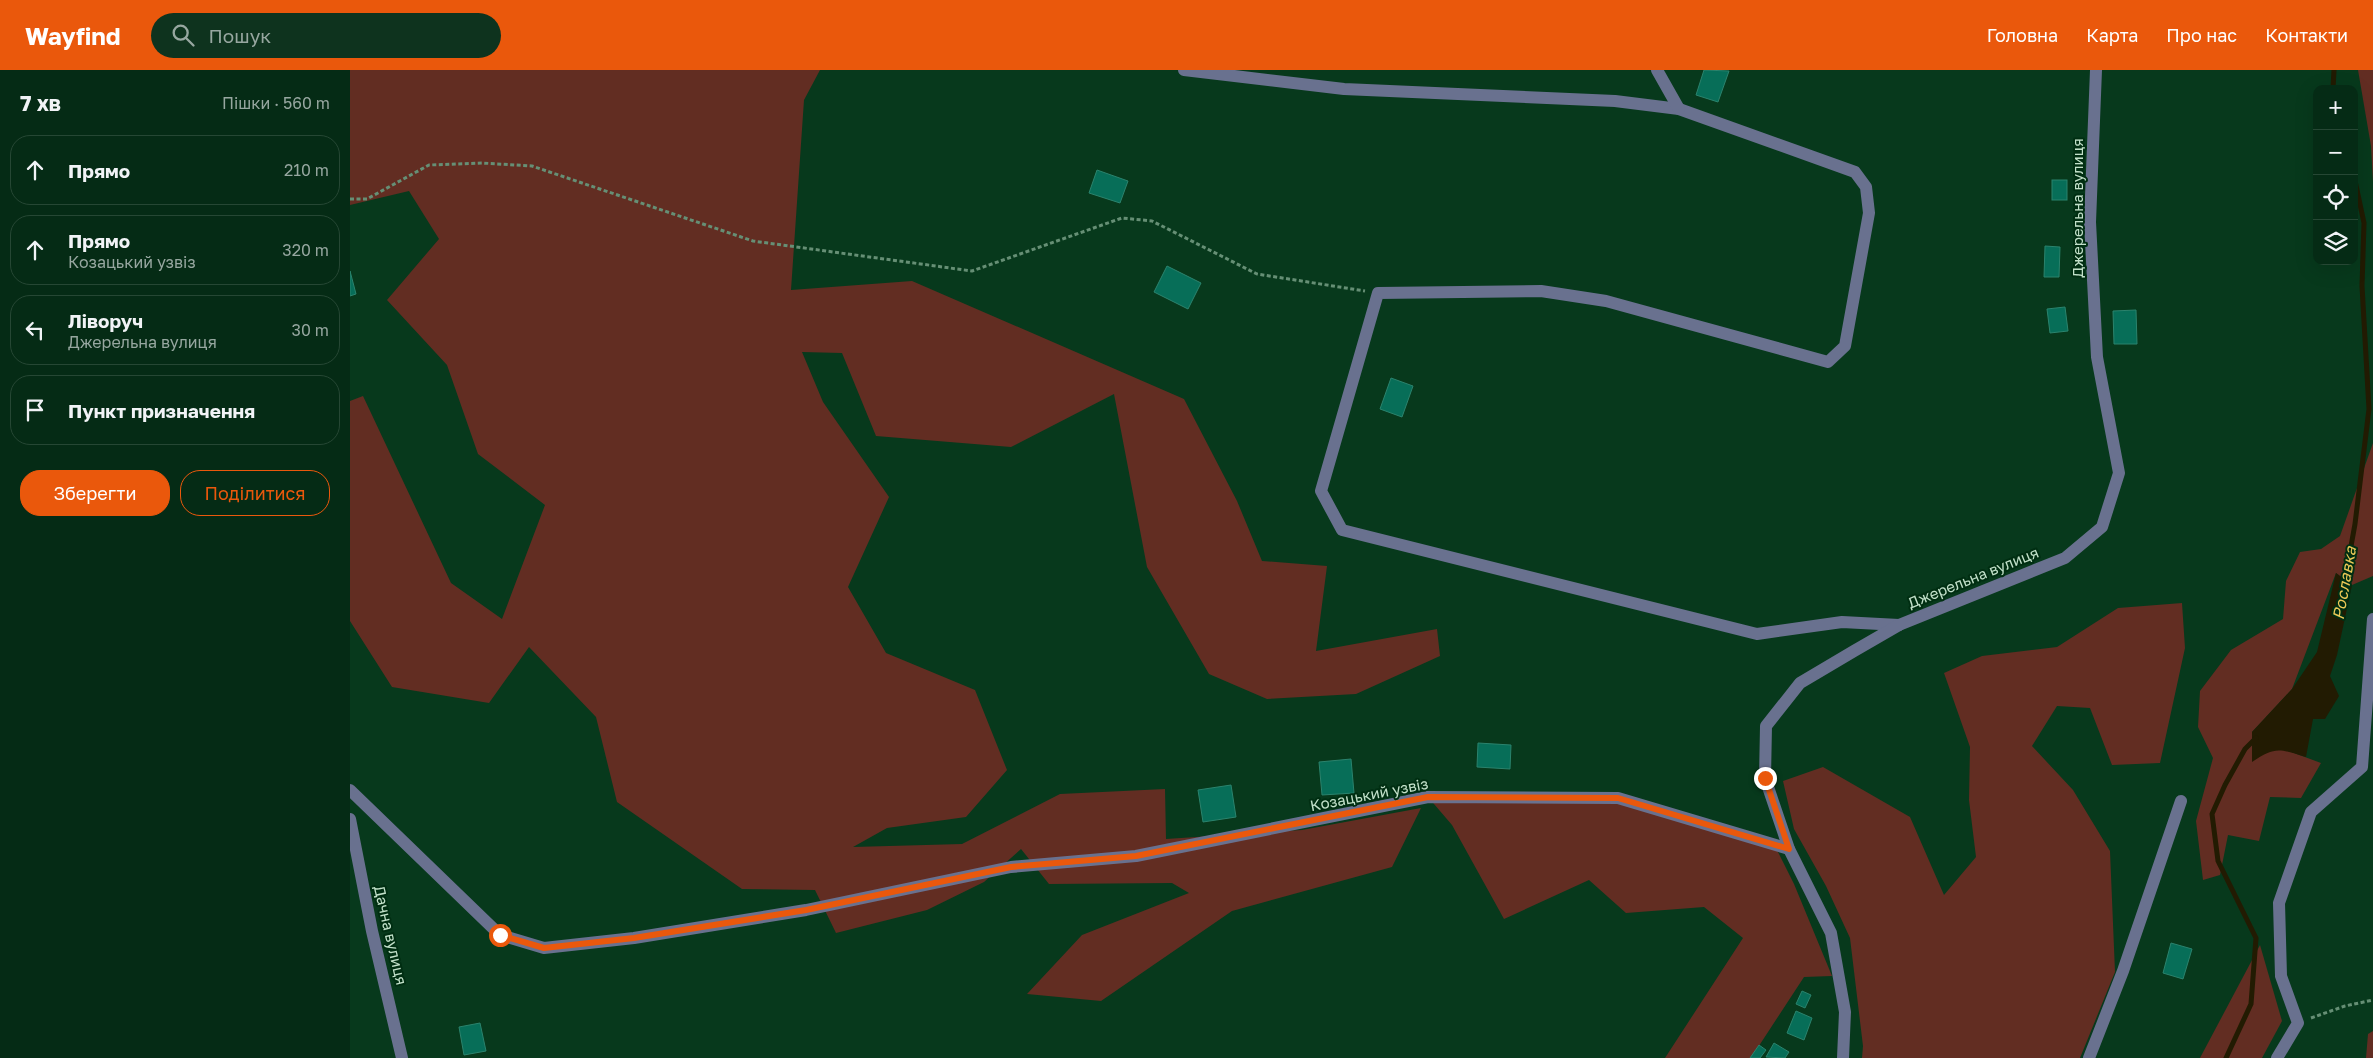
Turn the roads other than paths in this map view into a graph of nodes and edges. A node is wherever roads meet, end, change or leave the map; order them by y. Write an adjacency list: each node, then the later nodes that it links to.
1 (1184, 70): 4 (street)
2 (1657, 70): 4 (street)
3 (2096, 70): 6 (street, Джерельна вулиця)
4 (1679, 109): 6 (street)
5 (2373, 619): 14 (street)
6 (1899, 625): 10 (street, Джерельна вулиця)
7 (350, 790): 10 (street, Козацький узвіз)
8 (2181, 801): 13 (street)
9 (350, 819): 11 (street, Дачна вулиця)
10 (1789, 849): 12 (street, Джерельна вулиця)
11 (402, 1058)
12 (1844, 1058)
13 (2089, 1058)
14 (2277, 1058)

